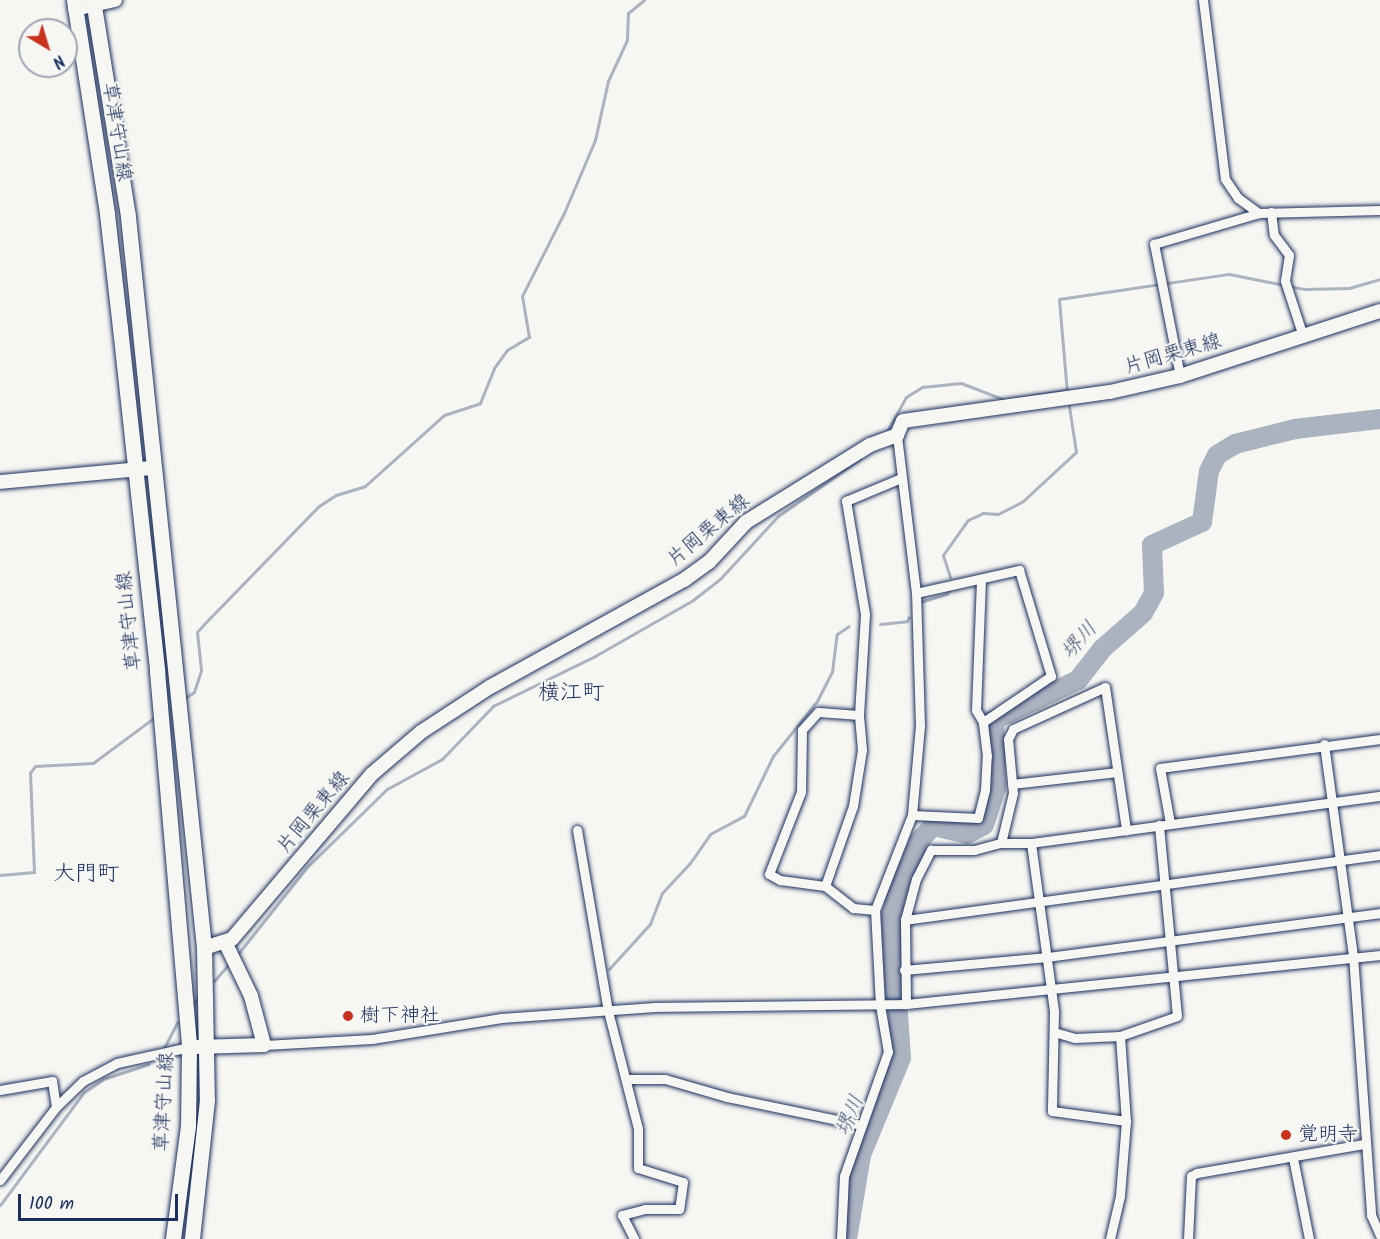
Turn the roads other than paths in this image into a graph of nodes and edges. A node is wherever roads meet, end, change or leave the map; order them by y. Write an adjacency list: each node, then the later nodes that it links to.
1 (115, 0): 3 (main road)
2 (1203, 0): 7 (street)
3 (94, 3): 4 (main road); 12 (main road, 草津守山線)
4 (74, 5): 13 (main road, 草津守山線)
5 (1380, 210): 6 (street)
6 (1271, 212): 7 (street); 9 (street)
7 (1259, 213): 10 (street)
8 (1380, 311): 9 (main road, 片岡栗東線)
9 (1303, 336): 10 (main road, 片岡栗東線)
10 (1180, 376): 11 (main road, 片岡栗東線)
11 (897, 435): 14 (street); 43 (main road, 片岡栗東線)
12 (152, 468): 13 (main road); 44 (main road, 草津守山線)
13 (135, 470): 15 (main road); 57 (main road, 草津守山線)
14 (901, 478): 17 (street); 18 (street)
15 (0, 482)
16 (981, 580): 17 (street); 19 (street); 19 (street)
17 (916, 593): 26 (street)
18 (859, 715): 36 (street); 36 (street)
19 (983, 722): 26 (street)
20 (1380, 739): 21 (street)
21 (1324, 744): 25 (street); 27 (street)
22 (1117, 772): 23 (street); 23 (street); 30 (street)
23 (1012, 784): 31 (street)
24 (1380, 796): 25 (street)
25 (1332, 801): 27 (street); 34 (street)
26 (912, 815): 38 (street)
27 (1170, 824): 28 (street)
28 (1159, 825): 30 (street); 35 (street)
29 (577, 830): 53 (street)
30 (1126, 830): 32 (street)
31 (1001, 843): 32 (street); 41 (street)
32 (1031, 843): 37 (street)
33 (1380, 855): 34 (street)
34 (1340, 860): 35 (street); 40 (street)
35 (1168, 885): 37 (street); 42 (street)
36 (825, 886): 38 (street)
37 (1039, 902): 41 (street); 47 (street)
38 (875, 909): 52 (street)
39 (1380, 913): 40 (street)
40 (1347, 916): 42 (street); 45 (street)
41 (905, 920): 48 (street)
42 (1170, 939): 47 (street); 49 (street)
43 (226, 944): 44 (main road); 56 (main road)
44 (204, 948): 58 (main road, 草津守山線)
45 (1353, 955): 46 (street); 49 (street); 64 (street)
46 (1380, 955)
47 (1047, 957): 48 (street); 50 (street)
48 (904, 970): 51 (street)
49 (1175, 976): 50 (street); 55 (street)
50 (1051, 991): 51 (street); 54 (street)
51 (906, 1004): 52 (street)
52 (880, 1005): 53 (street); 63 (street)
53 (608, 1011): 56 (street); 59 (street)
54 (1054, 1032): 55 (street); 62 (street)
55 (1120, 1036): 62 (street)
56 (264, 1045): 58 (main road)
57 (189, 1047): 58 (main road); 61 (street); 69 (main road, 草津守山線)
58 (206, 1047): 70 (main road, 草津守山線)
59 (626, 1079): 63 (street); 71 (street)
60 (0, 1090): 61 (street)
61 (56, 1107): 66 (street)
62 (1126, 1121): 72 (street)
63 (861, 1125): 68 (street)
64 (1364, 1144): 65 (street); 67 (street)
65 (1293, 1158): 73 (street); 74 (street)
66 (0, 1180)
67 (1380, 1235)
68 (841, 1237)
69 (173, 1239)
70 (192, 1239)
71 (634, 1239)
72 (1110, 1239)
73 (1188, 1239)
74 (1309, 1239)

